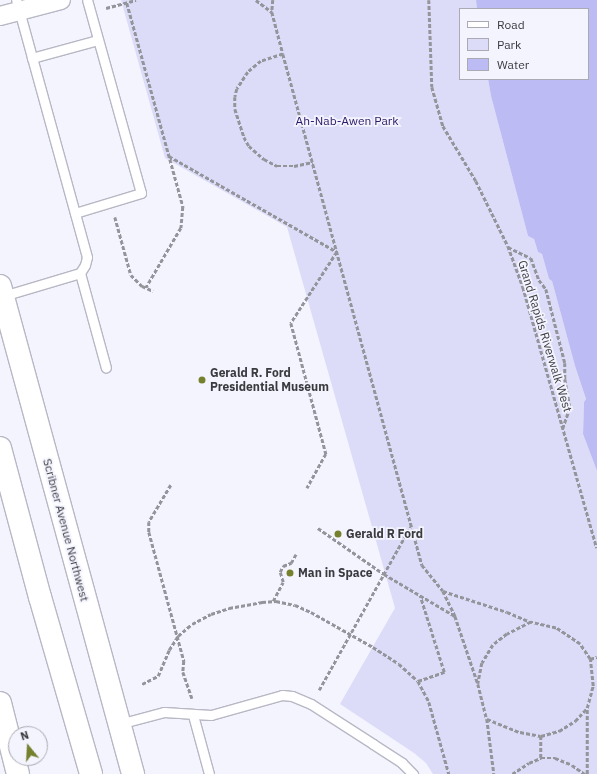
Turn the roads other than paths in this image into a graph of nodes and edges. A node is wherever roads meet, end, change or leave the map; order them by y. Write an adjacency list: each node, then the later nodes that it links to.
1 (61, 0): 3 (street)
2 (87, 0): 5 (lane)
3 (17, 5): 4 (street); 6 (lane)
4 (0, 16)
5 (98, 40): 6 (lane); 7 (lane)
6 (32, 58): 7 (lane)
7 (75, 213): 8 (lane)
8 (80, 273): 9 (lane); 10 (lane)
9 (1, 291): 14 (main road, Scribner Avenue Northwest)
10 (106, 368)
11 (0, 448): 16 (main road)
12 (0, 703): 15 (main road)
13 (195, 715): 14 (lane); 18 (lane); 19 (lane)
14 (119, 724): 17 (main road, Scribner Avenue Northwest)
15 (18, 774)
16 (91, 774)
17 (133, 774)
18 (209, 774)
19 (413, 774)

